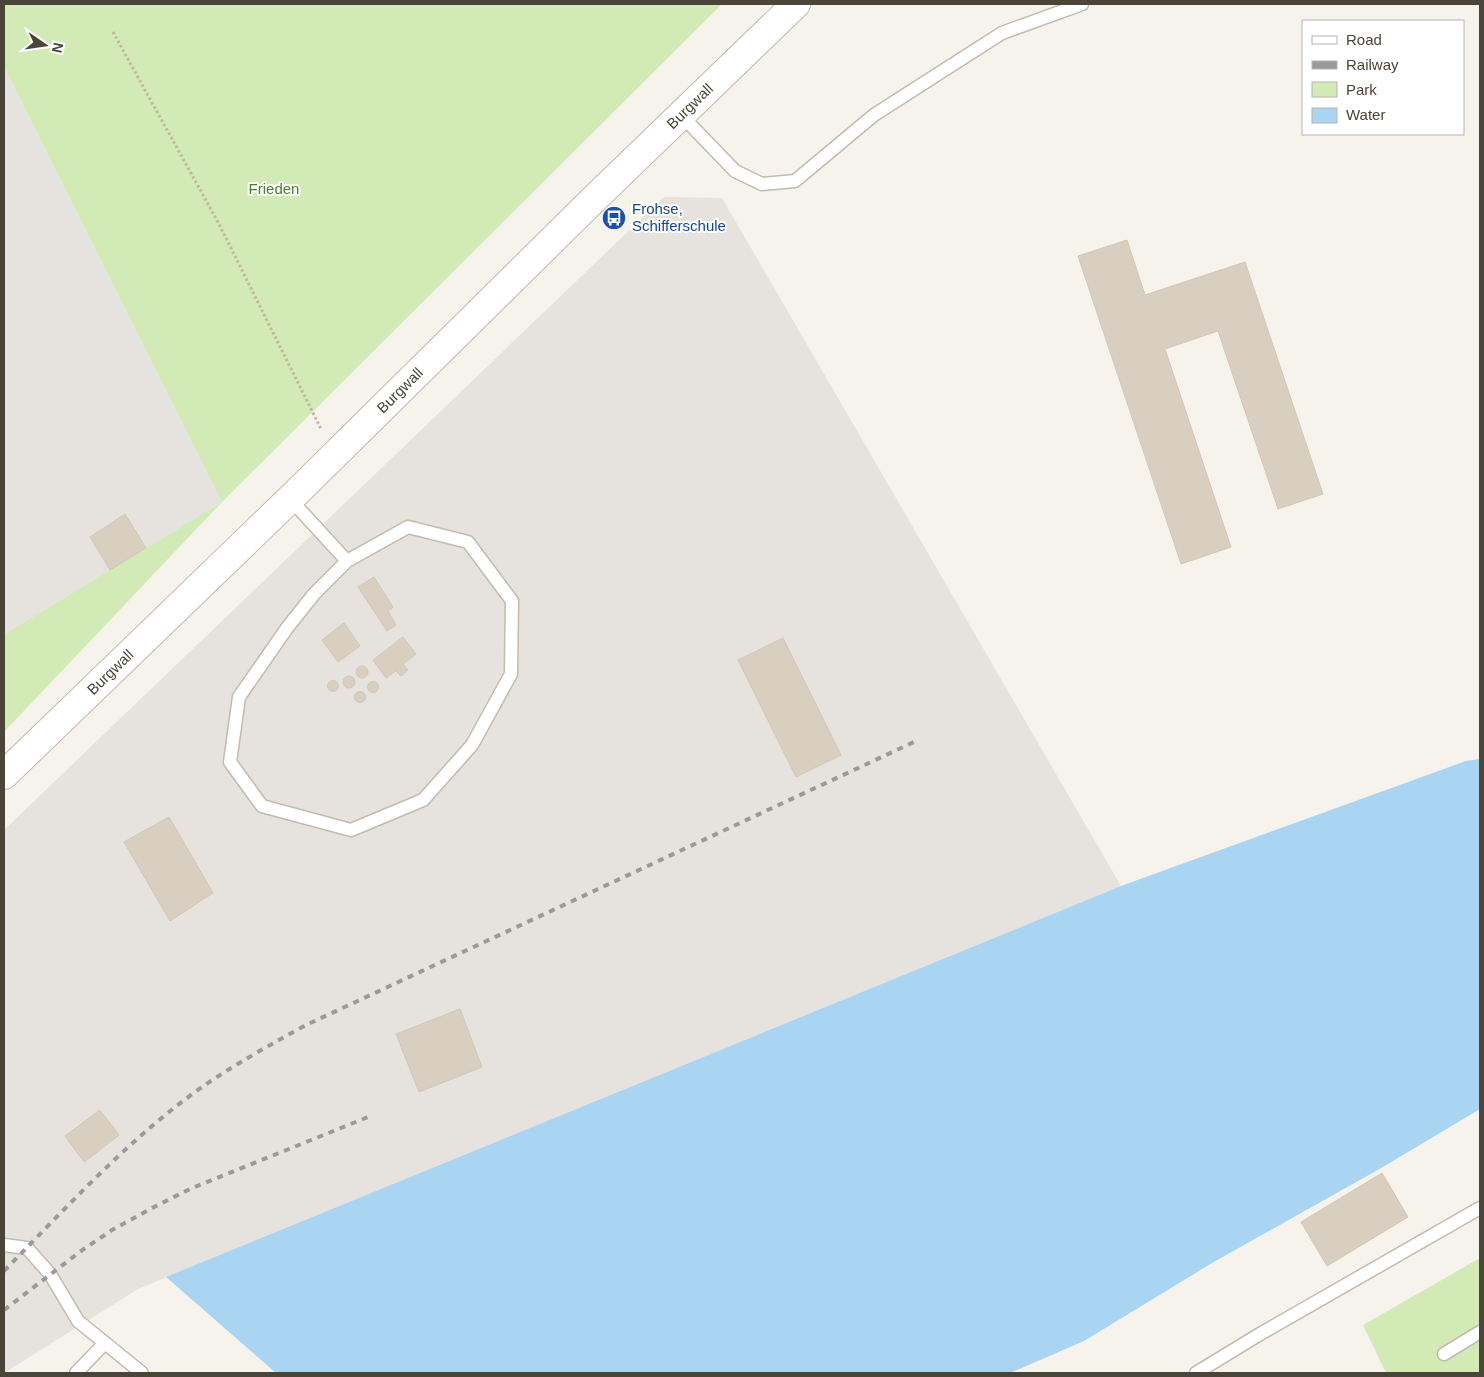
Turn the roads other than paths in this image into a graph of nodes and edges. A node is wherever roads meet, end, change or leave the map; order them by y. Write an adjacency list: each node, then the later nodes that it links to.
1 (796, 4): 3 (street, Burgwall)
2 (1082, 4): 3 (lane)
3 (681, 115): 4 (street, Burgwall)
4 (290, 499): 5 (lane); 6 (street, Burgwall)
5 (347, 561): 5 (lane)
6 (4, 775)
7 (1480, 1208): 14 (lane)
8 (4, 1244): 10 (lane)
9 (1480, 1332): 11 (lane)
10 (105, 1343): 12 (lane); 13 (lane)
11 (1444, 1354)
12 (76, 1373)
13 (142, 1373)
14 (1196, 1373)

